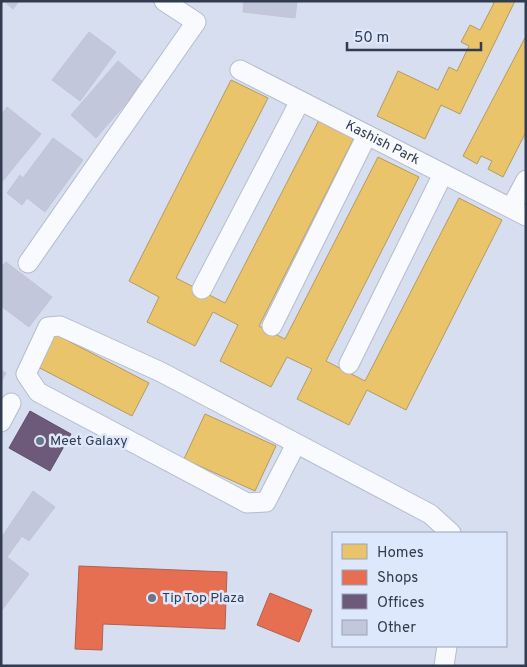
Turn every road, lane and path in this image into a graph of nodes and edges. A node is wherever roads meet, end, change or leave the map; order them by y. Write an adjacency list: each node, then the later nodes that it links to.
1 (164, 1): 8 (street)
2 (240, 70): 3 (street, Kashish Park)
3 (300, 101): 4 (street, Kashish Park); 9 (street)
4 (367, 135): 5 (street, Kashish Park); 10 (street)
5 (443, 174): 7 (street, Kashish Park); 11 (street)
6 (526, 180): 7 (street)
7 (518, 212)
8 (28, 263)
9 (202, 289)
10 (272, 326)
11 (349, 364)
12 (11, 403): 13 (street)
13 (1, 422)
14 (296, 444): 14 (street); 15 (street)
15 (450, 532)
16 (447, 647): 17 (street)
17 (444, 666)

